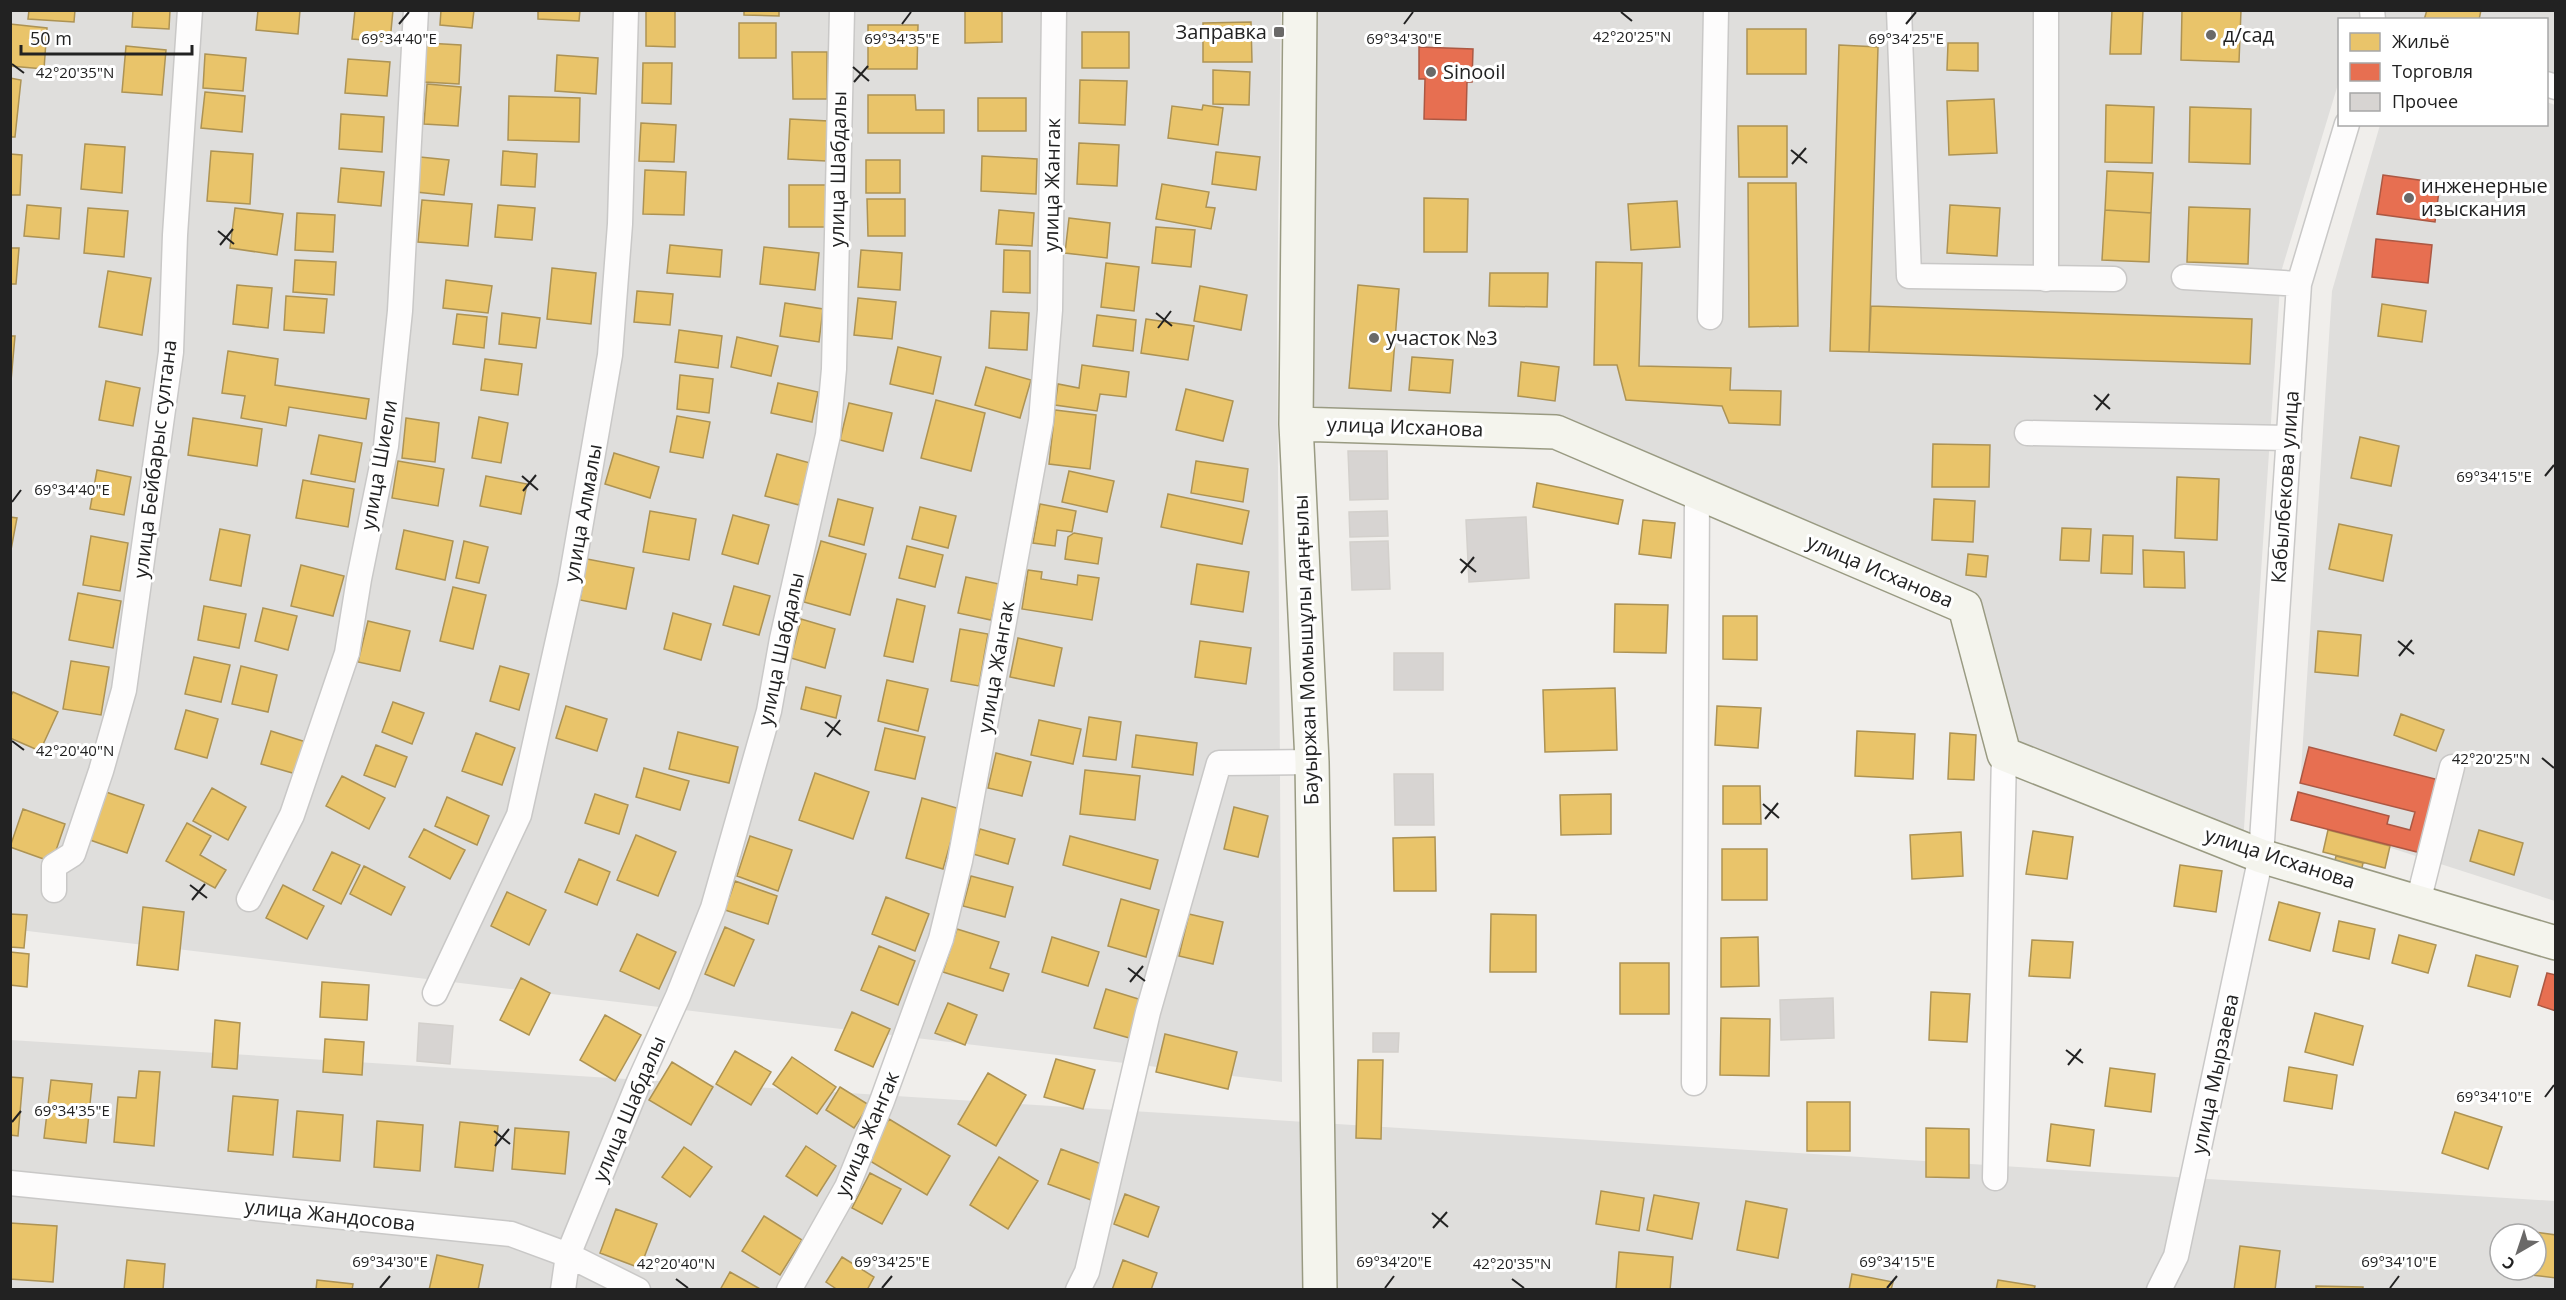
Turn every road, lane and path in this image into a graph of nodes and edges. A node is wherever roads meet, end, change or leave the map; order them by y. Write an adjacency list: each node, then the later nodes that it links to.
1 (190, 10): 24 (street, улица Бейбарыс султана)
2 (416, 10): 25 (street, улица Шиели)
3 (626, 10): 28 (street, улица Алмалы)
4 (842, 10): 32 (street, улица Шабдалы)
5 (1054, 10): 35 (street, улица Жангак)
6 (1300, 10): 16 (main road, Бауыржан Момышұлы даңғылы)
7 (1716, 10): 15 (street)
8 (1899, 10): 12 (street)
9 (2046, 10): 12 (street)
10 (2346, 126): 14 (street, Кабылбекова улица)
11 (2184, 278): 14 (street)
12 (2046, 279): 13 (street)
13 (2114, 279)
14 (2299, 284): 18 (street, Кабылбекова улица)
15 (1710, 317)
16 (1296, 424): 19 (main road, улица Исханова); 21 (main road, Бауыржан Момышұлы даңғылы)
17 (2027, 433): 18 (street)
18 (2289, 438): 23 (street, Кабылбекова улица)
19 (1697, 492): 20 (main road, улица Исханова); 29 (street)
20 (2004, 754): 23 (main road, улица Исханова); 30 (street)
21 (1312, 762): 36 (street); 37 (main road, Бауыржан Момышұлы даңғылы)
22 (2452, 767): 26 (street)
23 (2261, 856): 26 (main road, улица Исханова); 38 (street, улица Мырзаева)
24 (54, 890)
25 (249, 898)
26 (2418, 902): 27 (main road, улица Исханова)
27 (2556, 943)
28 (435, 993)
29 (1694, 1083)
30 (1995, 1178)
31 (10, 1183): 32 (street, улица Жандосова)
32 (568, 1255): 33 (street, улица Шабдалы); 34 (street, улица Жандосова)
33 (563, 1290)
34 (638, 1290)
35 (789, 1290)
36 (1078, 1290)
37 (1320, 1290)
38 (2159, 1290)

